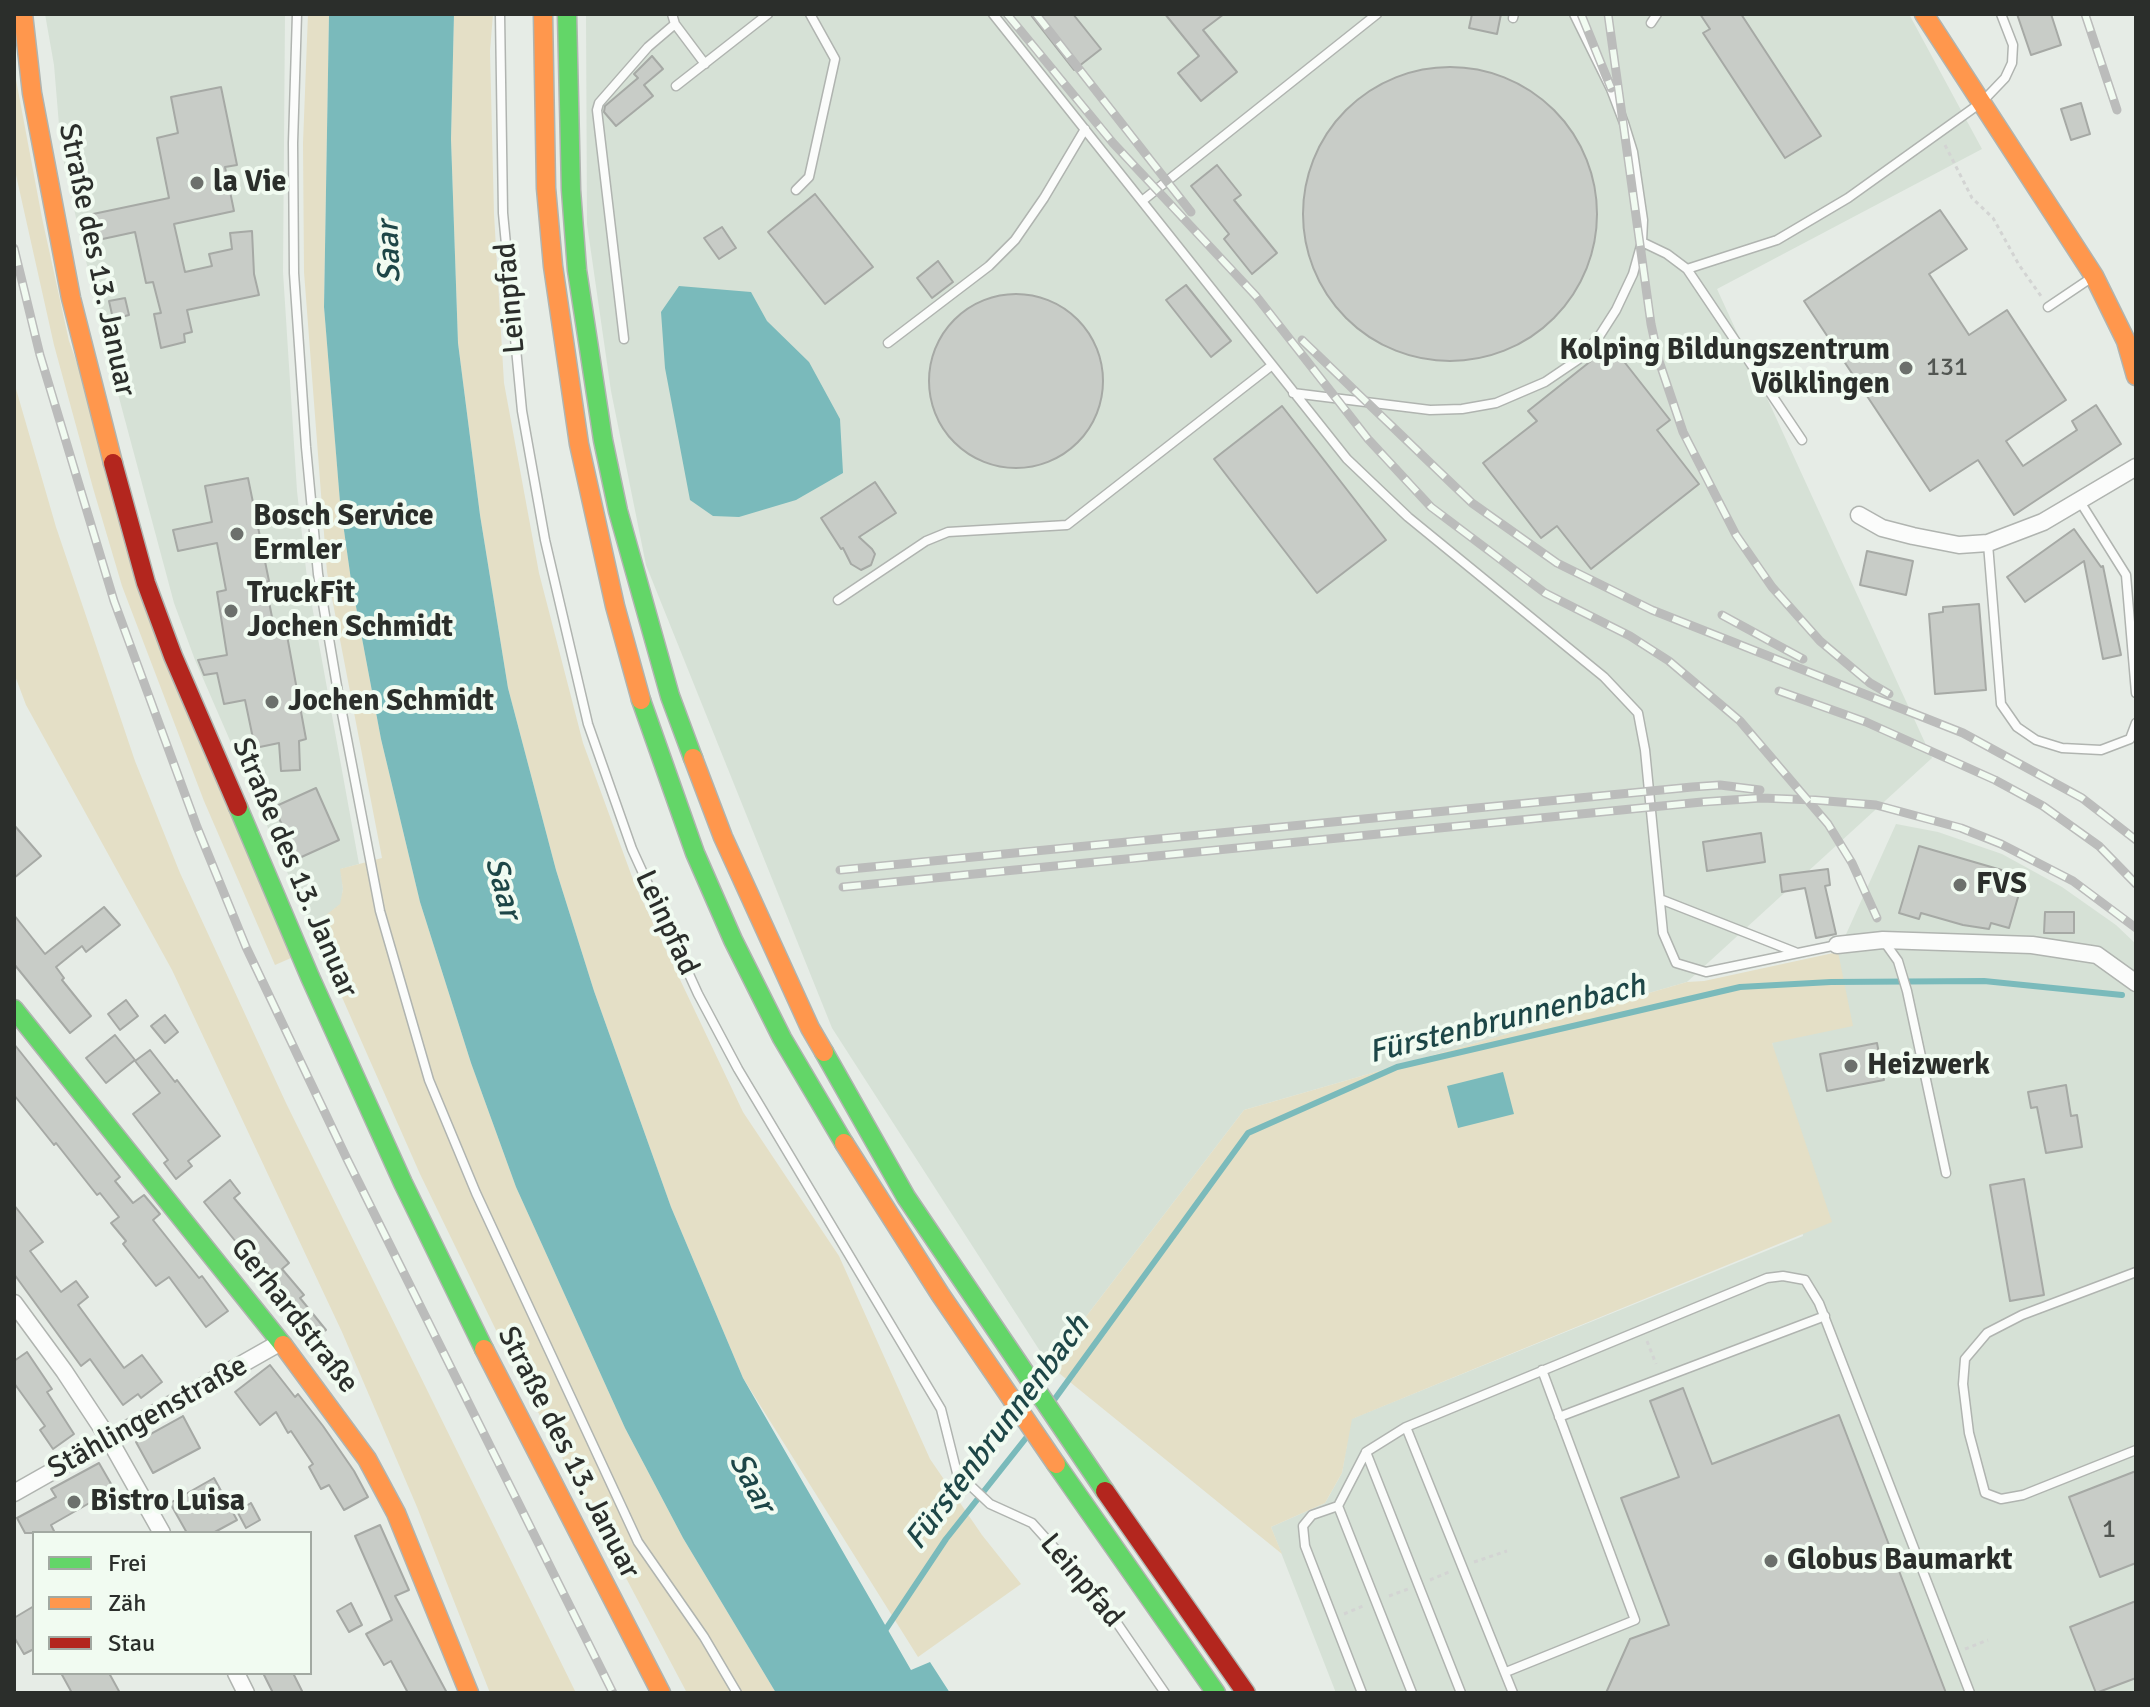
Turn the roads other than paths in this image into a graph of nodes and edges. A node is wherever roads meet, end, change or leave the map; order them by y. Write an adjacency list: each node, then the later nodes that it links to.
1 (23, 14): 63 (main road, Straße des 13. Januar)
2 (297, 14): 64 (lane)
3 (500, 14): 65 (lane, Leinpfad)
4 (543, 14): 66 (main road)
5 (567, 14): 67 (main road)
6 (768, 14): 16 (lane)
7 (810, 14): 20 (lane)
8 (993, 14): 19 (lane)
9 (1377, 14): 21 (lane)
10 (1574, 14): 22 (lane)
11 (1657, 14): 15 (lane)
12 (1924, 14): 18 (main road)
13 (2001, 14): 18 (lane)
14 (674, 19): 16 (lane); 26 (lane)
15 (1651, 23)
16 (705, 64): 17 (lane)
17 (676, 86)
18 (1982, 102): 23 (lane); 24 (main road)
19 (1085, 129): 21 (lane); 27 (lane)
20 (796, 190)
21 (1142, 201): 28 (lane)
22 (1642, 242): 23 (lane); 30 (lane)
23 (1687, 269): 31 (lane)
24 (2094, 276): 25 (lane); 29 (main road)
25 (2048, 307)
26 (624, 339)
27 (888, 343)
28 (1271, 366): 30 (lane); 36 (lane)
29 (2136, 376)
30 (1292, 393): 39 (lane)
31 (1802, 440)
32 (2136, 467): 33 (street)
33 (2079, 500): 35 (street); 37 (lane)
34 (1859, 515): 35 (street)
35 (1988, 543): 38 (lane)
36 (838, 600)
37 (2136, 693)
38 (2136, 723)
39 (1660, 899): 42 (lane); 42 (lane)
40 (1883, 940): 41 (street); 43 (street); 45 (lane)
41 (1837, 945): 42 (lane)
42 (1796, 953)
43 (2136, 983)
44 (14, 1009): 49 (main road, Gerhardstraße)
45 (1946, 1173)
46 (2136, 1272): 54 (lane)
47 (14, 1303): 53 (street)
48 (1825, 1316): 50 (lane); 51 (lane); 72 (lane)
49 (281, 1342): 53 (street, Stählingenstraße); 62 (main road, Gerhardstraße)
50 (1542, 1370): 51 (lane); 52 (lane)
51 (1559, 1417): 59 (lane)
52 (1406, 1427): 55 (lane); 59 (lane)
53 (109, 1439): 56 (street, Stählingenstraße); 58 (street)
54 (2136, 1450)
55 (1366, 1452): 57 (lane); 70 (lane)
56 (14, 1493)
57 (1338, 1506): 68 (lane); 69 (lane)
58 (161, 1531)
59 (1506, 1672): 71 (lane)
60 (237, 1675): 61 (street)
61 (246, 1693)
62 (469, 1693)
63 (661, 1693)
64 (737, 1693)
65 (1165, 1693)
66 (1216, 1693)
67 (1246, 1693)
68 (1362, 1693)
69 (1412, 1693)
70 (1461, 1693)
71 (1513, 1693)
72 (1970, 1693)

